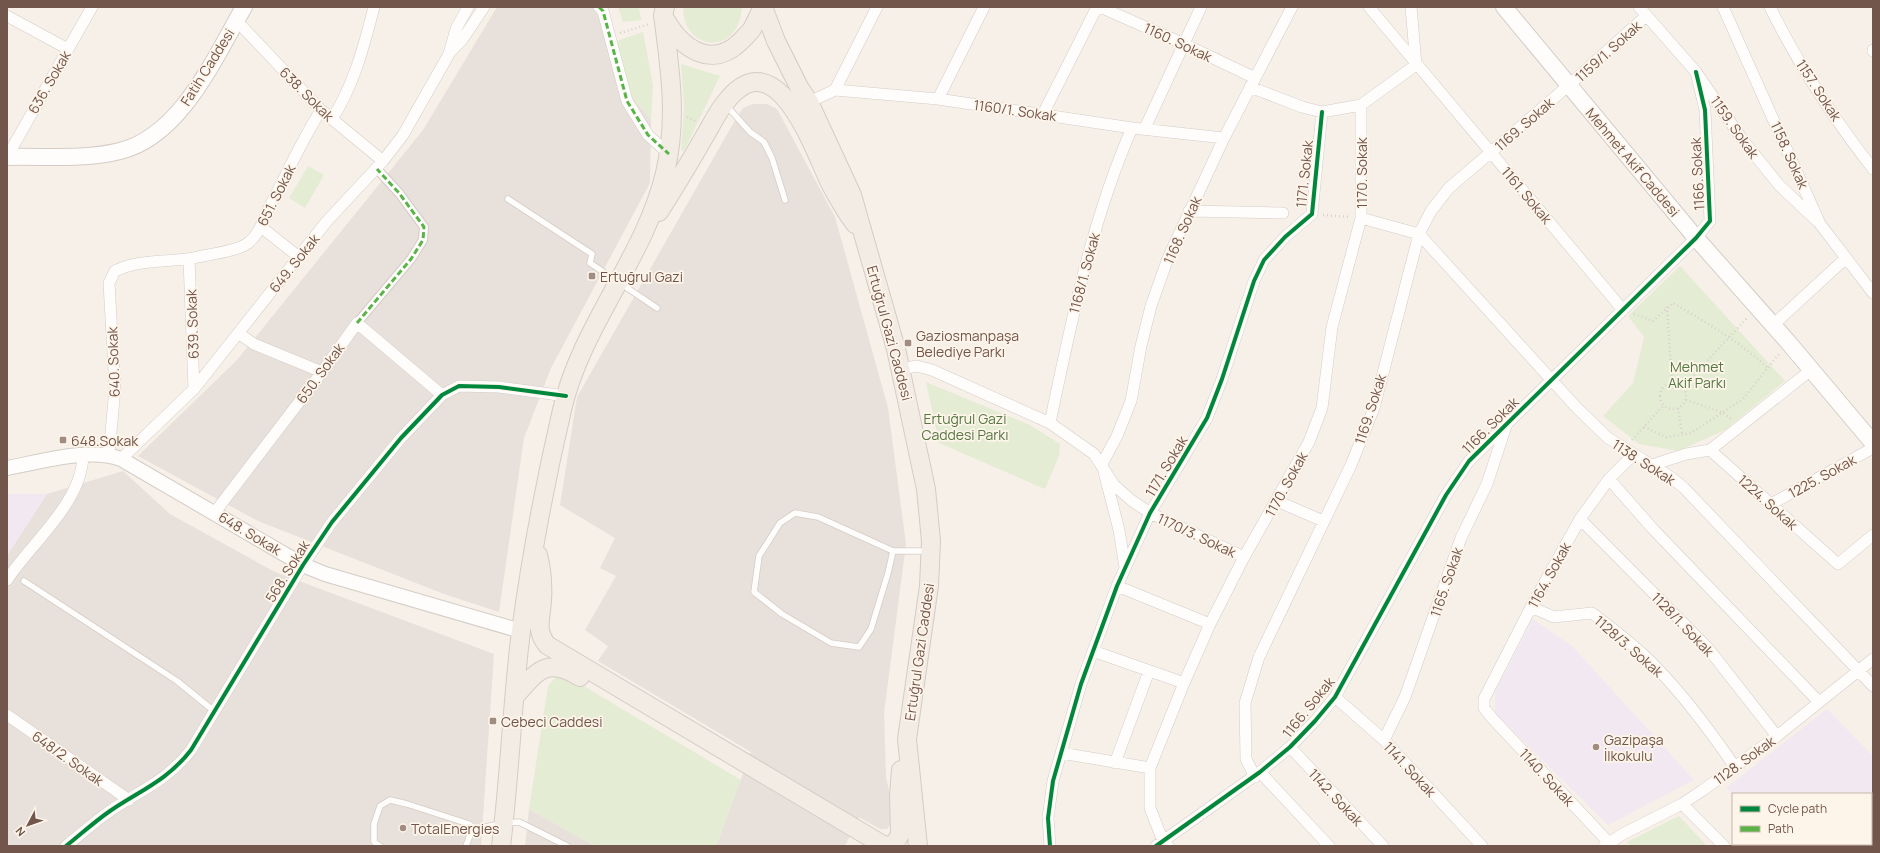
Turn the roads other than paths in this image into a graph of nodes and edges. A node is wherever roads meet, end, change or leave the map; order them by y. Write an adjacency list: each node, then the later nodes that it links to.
1 (92, 7): 23 (street, 636. Sokak)
2 (374, 7): 37 (street)
3 (468, 7): 24 (street, 649. Sokak)
4 (484, 7): 24 (street, 649. Sokak)
5 (599, 7): 42 (street)
6 (763, 7): 18 (main road); 31 (main road, Ertuğrul Gazi Caddesi)
7 (877, 7): 29 (street)
8 (984, 7): 30 (street)
9 (1098, 7): 22 (street, 1160. Sokak); 36 (street)
10 (1201, 7): 22 (street)
11 (1292, 7): 27 (street, 1168. Sokak)
12 (1368, 7): 25 (street, 1161. Sokak)
13 (1411, 7): 25 (street)
14 (1504, 7): 28 (main road, Mehmet Akif Caddesi)
15 (1639, 7): 21 (street, 1159. Sokak)
16 (1724, 7): 51 (street, 1158. Sokak)
17 (1770, 7): 45 (street, 1157. Sokak)
18 (663, 10): 42 (main road)
19 (240, 13): 34 (street, 638. Sokak); 43 (main road, Fatih Caddesi)
20 (7, 16): 23 (street)
21 (1646, 16): 26 (street, 1159. Sokak); 28 (street, 1159/1. Sokak)
22 (1184, 44): 27 (street, 1160. Sokak); 39 (street)
23 (68, 49): 43 (street, 636. Sokak)
24 (448, 54): 44 (street, 649. Sokak)
25 (1416, 65): 33 (street, 1160. Sokak); 41 (street, 1161. Sokak)
26 (1696, 72): 51 (street, 1159. Sokak); 55 (street, 1166. Sokak)
27 (1253, 83): 35 (street, 1160. Sokak); 40 (street, 1168. Sokak)
28 (1569, 85): 41 (street, 1169. Sokak); 55 (main road, Mehmet Akif Caddesi)
29 (835, 90): 30 (street, 1160/1. Sokak); 31 (street, 1160/1. Sokak)
30 (938, 99): 36 (street, 1160/1. Sokak)
31 (809, 102): 54 (main road, Ertuğrul Gazi Caddesi)
32 (724, 103): 47 (lane); 54 (main road); 56 (main road)
33 (1361, 105): 35 (street, 1160. Sokak); 50 (street, 1170. Sokak)
34 (320, 110): 37 (street, 638. Sokak); 52 (street, 651. Sokak)
35 (1322, 112): 90 (street, 1171. Sokak)
36 (1044, 114): 38 (street, 1160/1. Sokak)
37 (332, 119): 44 (street, 638. Sokak)
38 (1132, 128): 39 (street, 1160/1. Sokak); 75 (street, 1168/1. Sokak)
39 (1145, 128): 40 (street, 1160/1. Sokak)
40 (1224, 138): 48 (street, 1168. Sokak)
41 (1492, 152): 53 (street, 1169. Sokak); 64 (street, 1161. Sokak)
42 (669, 154): 56 (main road)
43 (7, 157)
44 (380, 165): 57 (street, 649. Sokak); 65 (street)
45 (1873, 169)
46 (508, 199): 61 (lane)
47 (785, 200)
48 (1189, 211): 49 (street); 83 (street, 1168. Sokak)
49 (1283, 213)
50 (1361, 218): 53 (street); 87 (street, 1170. Sokak)
51 (1820, 224): 58 (street, 1158. Sokak)
52 (261, 227): 57 (street); 59 (street, 651. Sokak)
53 (1419, 234): 71 (street, 1138. Sokak); 92 (street, 1169. Sokak)
54 (864, 236): 68 (main road, Ertuğrul Gazi Caddesi)
55 (1696, 238): 64 (street, 1166. Sokak); 66 (main road, Mehmet Akif Caddesi)
56 (639, 242): 61 (main road)
57 (299, 257): 67 (street, 649. Sokak)
58 (1846, 258): 62 (street, 1158. Sokak); 66 (street)
59 (190, 259): 60 (street, 651. Sokak); 72 (street, 639. Sokak)
60 (115, 271): 82 (street, 640. Sokak)
61 (618, 282): 63 (lane); 74 (main road)
62 (1873, 293)
63 (657, 308)
64 (1623, 310): 71 (street, 1166. Sokak)
65 (357, 323): 70 (street, 650. Sokak); 73 (street)
66 (1773, 325): 69 (main road, Mehmet Akif Caddesi)
67 (238, 333): 70 (street); 72 (street, 649. Sokak)
68 (901, 369): 75 (street, 1170/3. Sokak); 96 (main road, Ertuğrul Gazi Caddesi)
69 (1811, 370): 77 (main road, Mehmet Akif Caddesi); 79 (street)
70 (322, 372): 89 (street, 650. Sokak)
71 (1551, 380): 76 (street, 1166. Sokak); 80 (street, 1138. Sokak)
72 (194, 389): 82 (street, 649. Sokak)
73 (442, 395): 74 (street, 568. Sokak); 98 (street, 568. Sokak)
74 (566, 396): 94 (main road)
75 (1050, 423): 83 (street, 1170/3. Sokak)
76 (1506, 424): 113 (street, 1166. Sokak); 120 (street, 1165. Sokak)
77 (1873, 443)
78 (1873, 448): 88 (street, 1225. Sokak)
79 (1710, 450): 84 (street); 88 (street, 1224. Sokak)
80 (1629, 452): 84 (street, 1138. Sokak); 86 (street, 1164. Sokak)
81 (83, 454): 82 (street, 648. Sokak); 85 (street, 648. Sokak); 100 (street)
82 (115, 457): 89 (street, 648. Sokak)
83 (1102, 464): 90 (street, 1170/3. Sokak); 99 (street)
84 (1652, 465): 109 (street, 1138. Sokak)
85 (7, 468)
86 (1609, 479): 91 (street, 1164. Sokak); 114 (street)
87 (1277, 501): 92 (street); 97 (street, 1170. Sokak)
88 (1771, 504): 93 (street, 1224. Sokak)
89 (215, 512): 98 (street, 648. Sokak)
90 (1150, 513): 97 (street, 1170/3. Sokak); 99 (street, 1171. Sokak)
91 (1580, 519): 103 (street, 1164. Sokak); 118 (street, 1128/1. Sokak)
92 (1323, 522): 126 (street, 1169. Sokak)
93 (1873, 535)
94 (535, 543): 105 (main road); 119 (main road)
95 (893, 551): 95 (lane); 96 (lane)
96 (931, 551): 119 (main road, Ertuğrul Gazi Caddesi)
97 (1244, 557): 104 (street, 1170. Sokak)
98 (303, 564): 105 (street, 648. Sokak); 116 (street, 568. Sokak)
99 (1125, 567): 102 (street, 1171. Sokak)
100 (7, 580)
101 (24, 581): 116 (lane)
102 (1117, 586): 104 (street); 106 (street, 1171. Sokak)
103 (1531, 607): 115 (street, 1164. Sokak); 124 (street, 1128/3. Sokak)
104 (1210, 624): 110 (street, 1170. Sokak)
105 (521, 631): 112 (main road)
106 (1093, 651): 108 (street); 122 (street, 1171. Sokak)
107 (1873, 659): 109 (street, 1128. Sokak)
108 (1149, 671): 110 (street); 123 (street)
109 (1858, 671): 111 (street, 1138. Sokak); 114 (street, 1128. Sokak)
110 (1184, 683): 125 (street, 1170. Sokak)
111 (1873, 686)
112 (516, 695): 129 (main road); 138 (main road)
113 (1335, 697): 120 (street, 1141. Sokak); 121 (street, 1166. Sokak)
114 (1819, 702): 118 (street, 1128. Sokak)
115 (1484, 708): 132 (street, 1140. Sokak)
116 (214, 711): 127 (street, 568. Sokak)
117 (7, 715): 127 (street, 648/2. Sokak)
118 (1777, 736): 124 (street, 1128. Sokak)
119 (907, 739): 139 (main road, Ertuğrul Gazi Caddesi)
120 (1384, 740): 143 (street, 1141. Sokak)
121 (1290, 747): 126 (street, 1166. Sokak); 142 (street, 1142. Sokak)
122 (1061, 754): 123 (street); 140 (street, 1171. Sokak)
123 (1115, 762): 125 (street)
124 (1735, 767): 128 (street, 1128. Sokak)
125 (1150, 768): 131 (street, 1170. Sokak)
126 (1257, 774): 131 (street, 1166. Sokak); 141 (street, 1169. Sokak)
127 (129, 800): 133 (street, 568. Sokak)
128 (1682, 804): 132 (street, 1128. Sokak); 144 (street)
129 (504, 823): 130 (lane); 136 (main road); 137 (lane)
130 (476, 829): 134 (lane); 135 (lane)
131 (1162, 844)
132 (1608, 845)
133 (66, 846)
134 (380, 846)
135 (466, 846)
136 (501, 846)
137 (567, 846)
138 (864, 846)
139 (918, 846)
140 (1050, 846)
141 (1329, 846)
142 (1383, 846)
143 (1482, 846)
144 (1724, 846)

